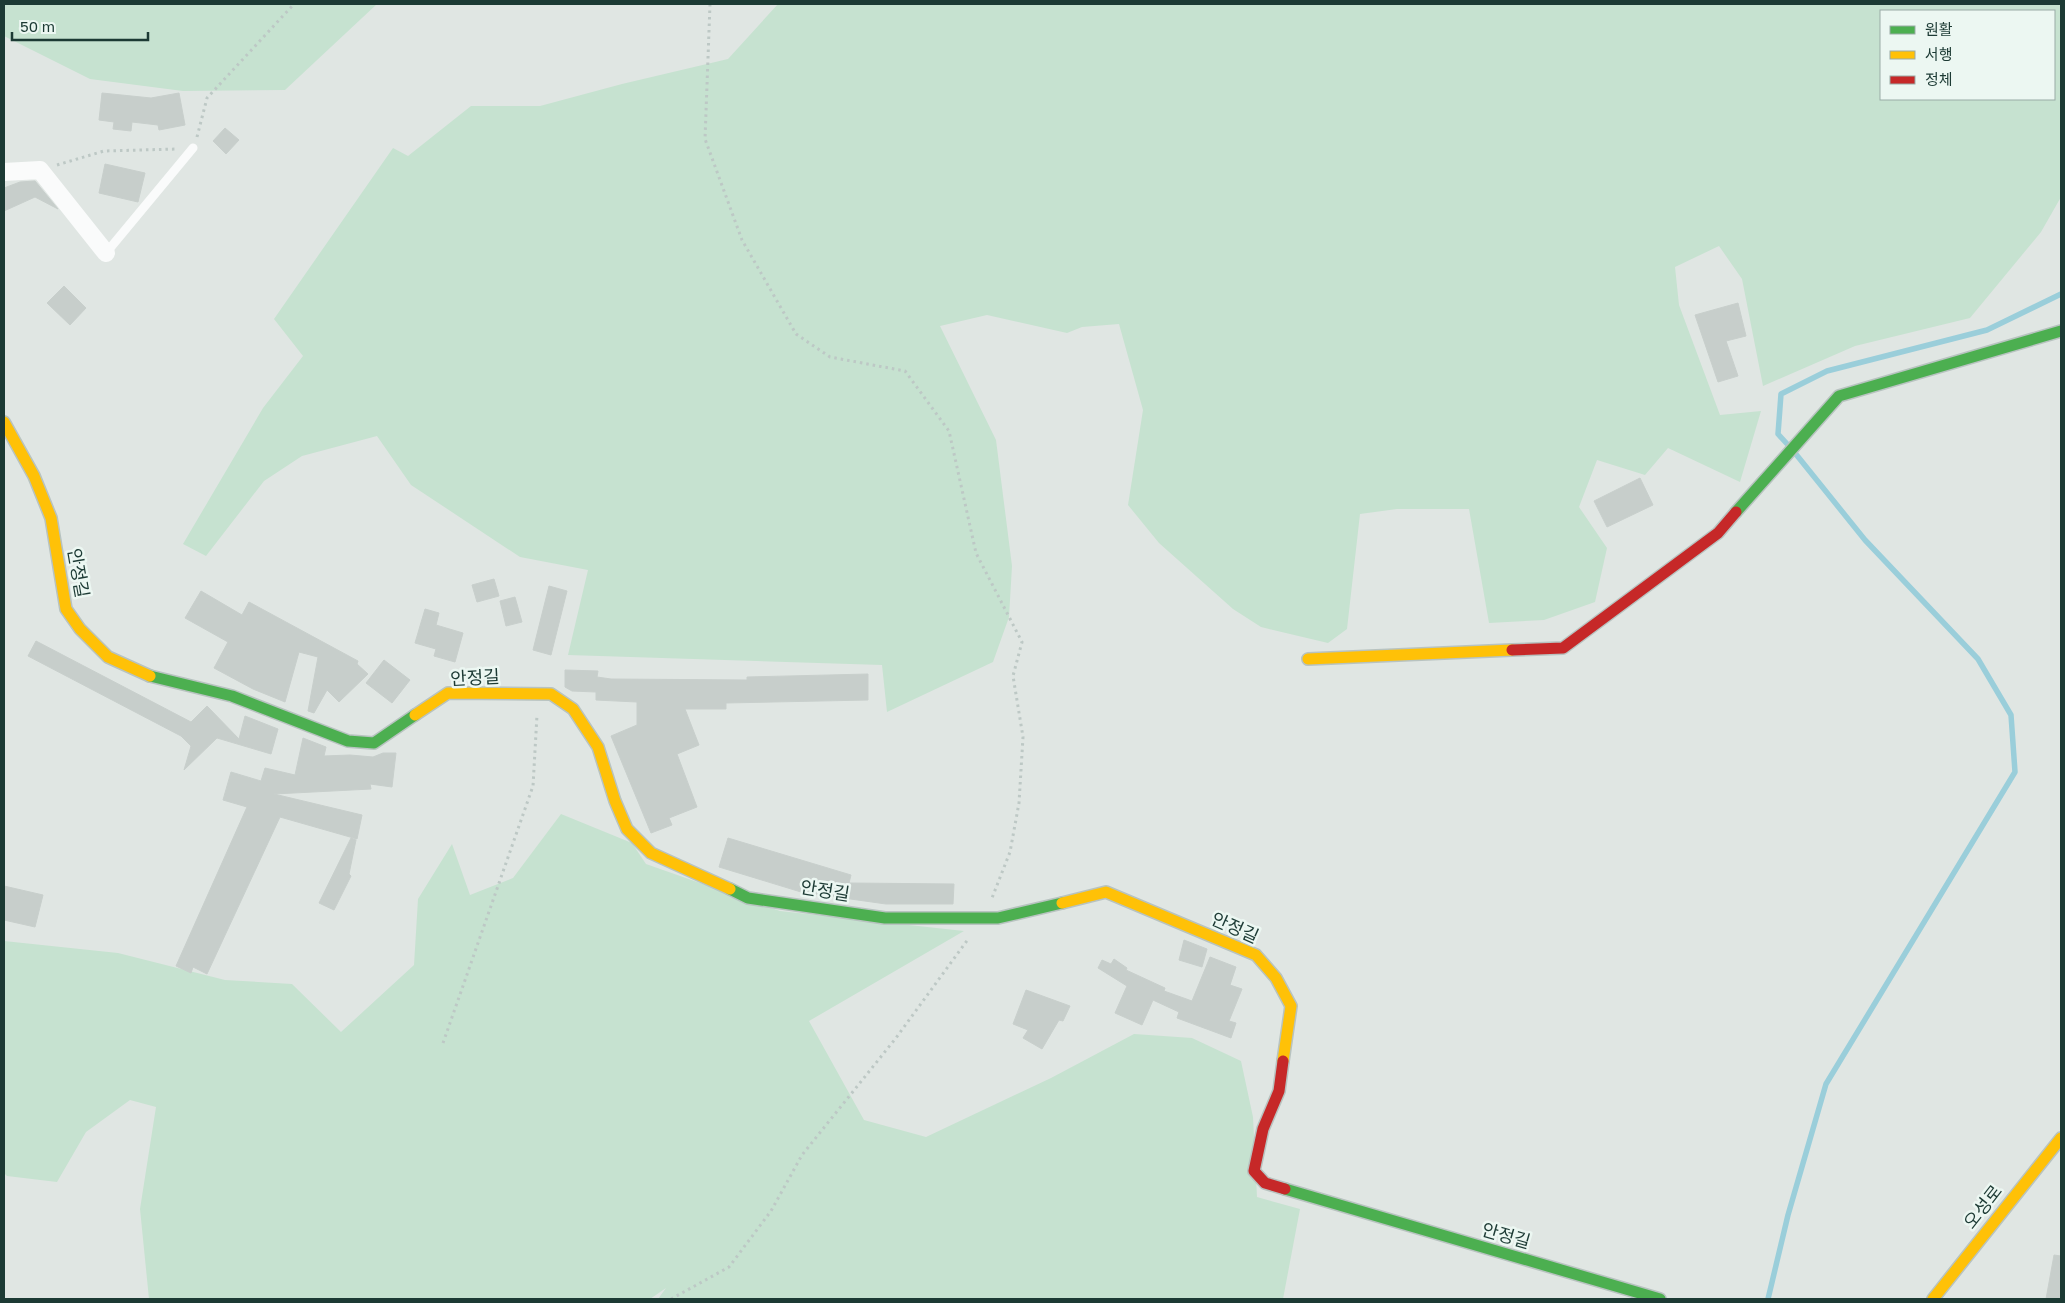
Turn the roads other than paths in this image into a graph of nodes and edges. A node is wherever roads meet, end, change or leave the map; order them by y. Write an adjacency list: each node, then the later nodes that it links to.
1 (194, 148): 3 (lane)
2 (4, 172): 3 (street)
3 (106, 253)
4 (2061, 331): 6 (street)
5 (4, 422): 8 (street, 안정길)
6 (1308, 658)
7 (2061, 1138): 9 (street, 오성로)
8 (1660, 1299)
9 (1933, 1299)

